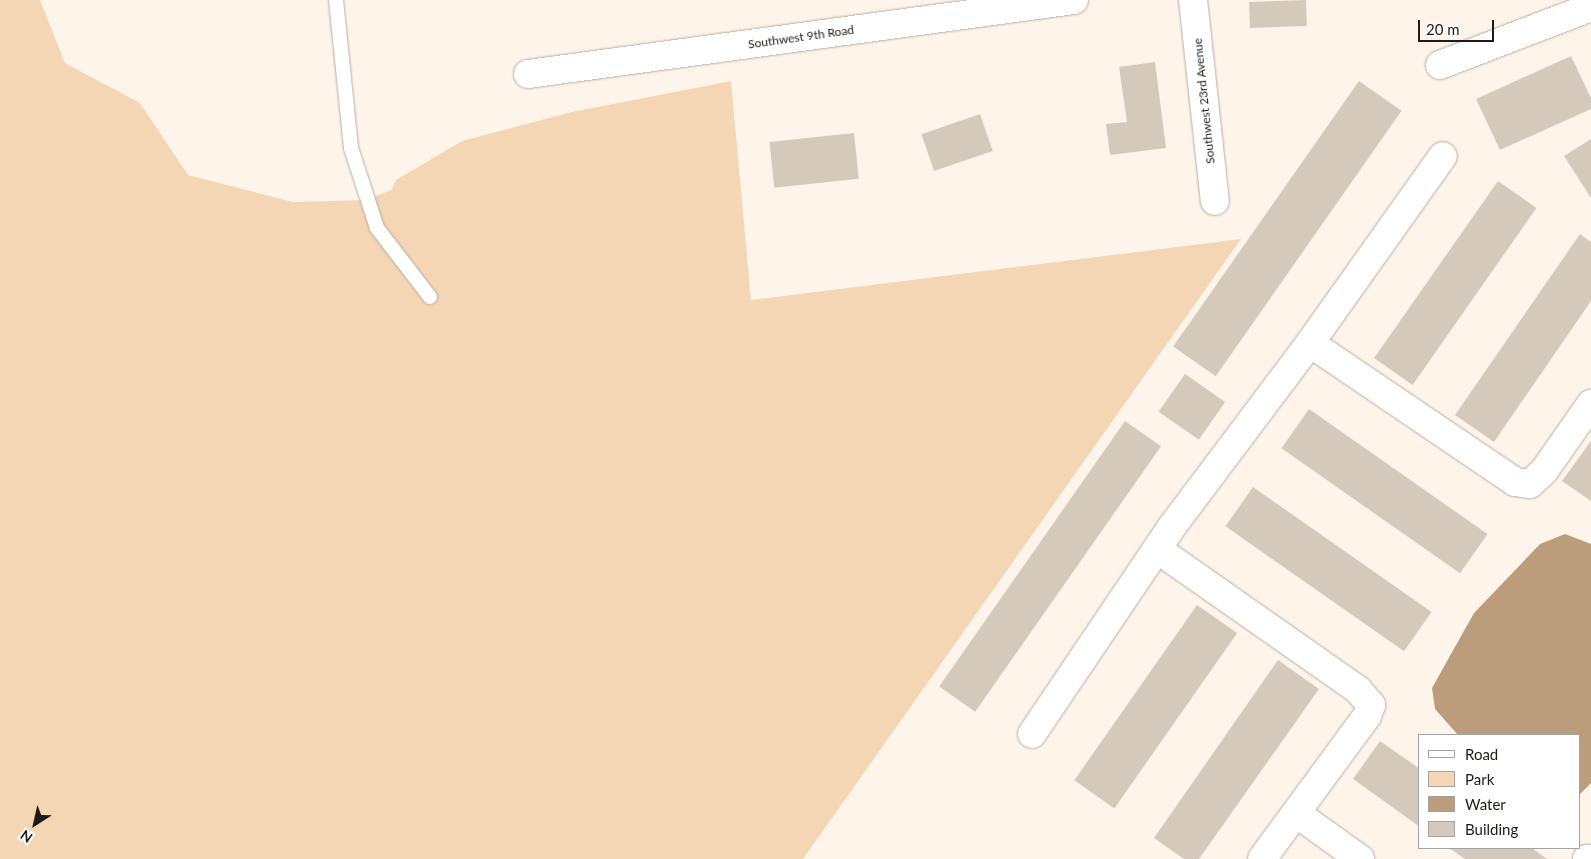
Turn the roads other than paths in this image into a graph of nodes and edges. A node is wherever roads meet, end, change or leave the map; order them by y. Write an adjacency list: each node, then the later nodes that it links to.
1 (336, 0): 9 (lane)
2 (1074, 0): 6 (street, Southwest 9th Road)
3 (1193, 0): 8 (street, Southwest 23rd Avenue)
4 (1591, 7): 5 (street)
5 (1440, 65)
6 (528, 74)
7 (1444, 156): 10 (street)
8 (1216, 201)
9 (430, 297)
10 (1310, 343): 11 (street); 12 (street)
11 (1591, 404)
12 (1157, 549): 13 (street); 14 (street)
13 (1032, 734)
14 (1296, 813): 15 (street); 16 (street)
15 (1262, 859)
16 (1360, 859)

